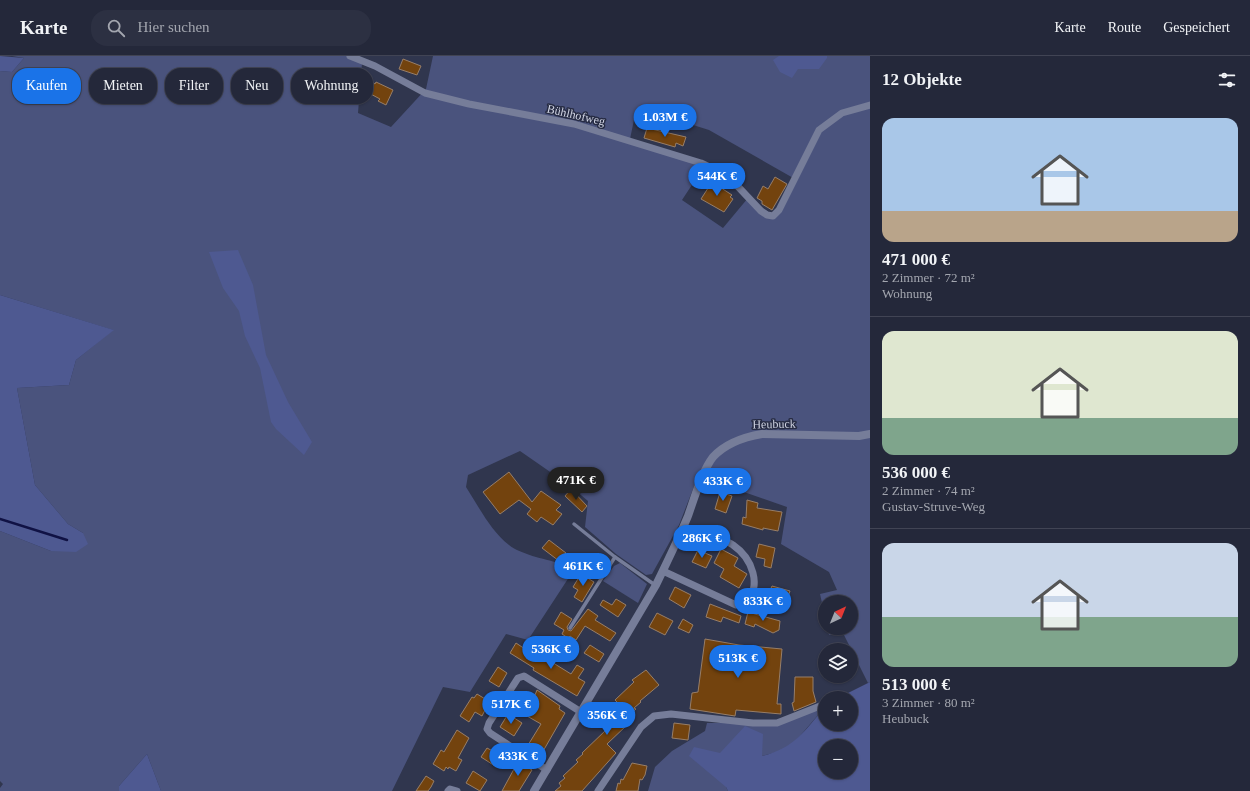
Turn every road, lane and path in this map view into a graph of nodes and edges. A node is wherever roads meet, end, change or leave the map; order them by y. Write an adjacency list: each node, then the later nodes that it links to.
1 (350, 56): 2 (street, Bühlhofweg)
2 (870, 105)
3 (870, 434): 7 (street, Heubuck)
4 (574, 524): 6 (lane)
5 (719, 538): 7 (street)
6 (615, 557): 8 (lane); 9 (lane)
7 (663, 571): 8 (street, Heubuck)
8 (656, 585): 11 (street, Heubuck)
9 (570, 628)
10 (818, 707): 16 (street)
11 (582, 712): 12 (street, Heubuck); 12 (street)
12 (547, 770): 15 (street, Heubuck)
13 (448, 791): 14 (street)
14 (457, 791)
15 (534, 791)
16 (598, 791)

